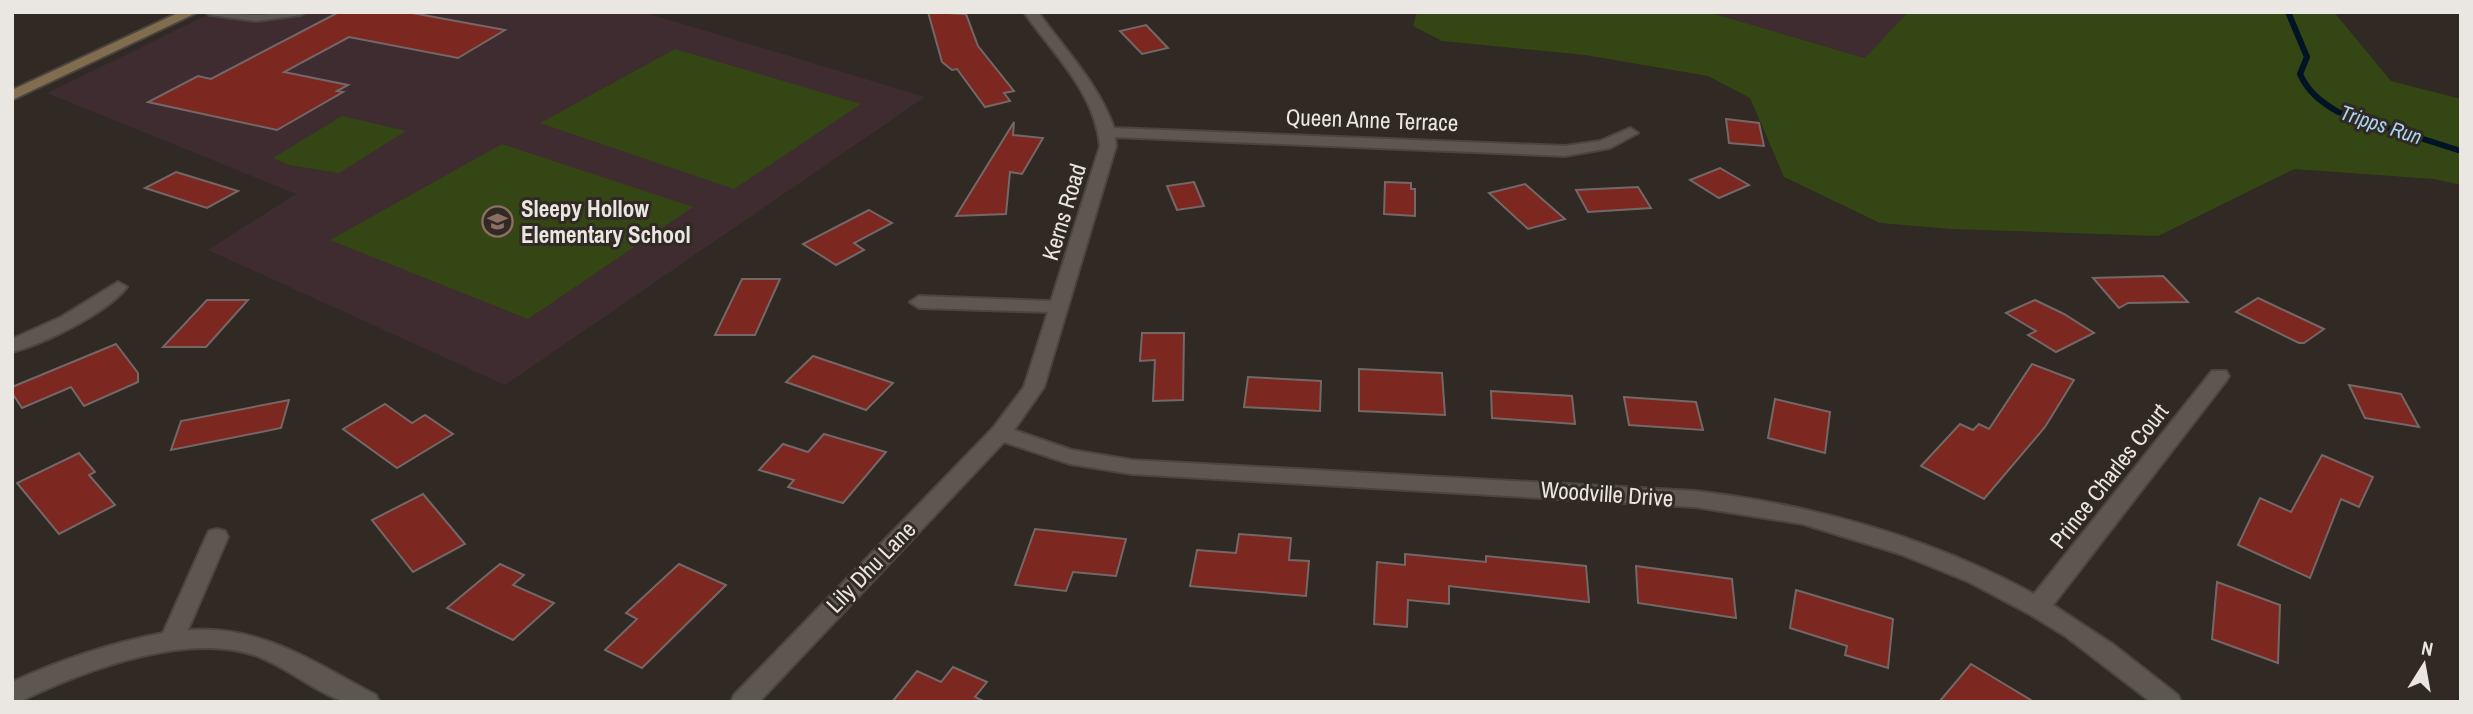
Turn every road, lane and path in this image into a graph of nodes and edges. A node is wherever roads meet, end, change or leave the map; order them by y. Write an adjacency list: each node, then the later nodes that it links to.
1 (191, 12): 5 (main road)
2 (210, 12): 3 (lane)
3 (301, 12)
4 (1031, 12): 6 (street)
5 (12, 96)
6 (1109, 131): 7 (street, Queen Anne Terrace); 10 (street, Kerns Road)
7 (1630, 133)
8 (118, 287): 11 (street)
9 (919, 302): 10 (street)
10 (1059, 307): 13 (street, Kerns Road)
11 (12, 346)
12 (2219, 376): 15 (street, Prince Charles Court)
13 (1000, 433): 15 (street, Woodville Drive); 19 (street, Lily Dhu Lane)
14 (217, 537): 16 (street)
15 (2038, 607): 20 (street, Woodville Drive)
16 (171, 643): 17 (street); 18 (street)
17 (12, 694)
18 (367, 702)
19 (743, 702)
20 (2169, 702)

